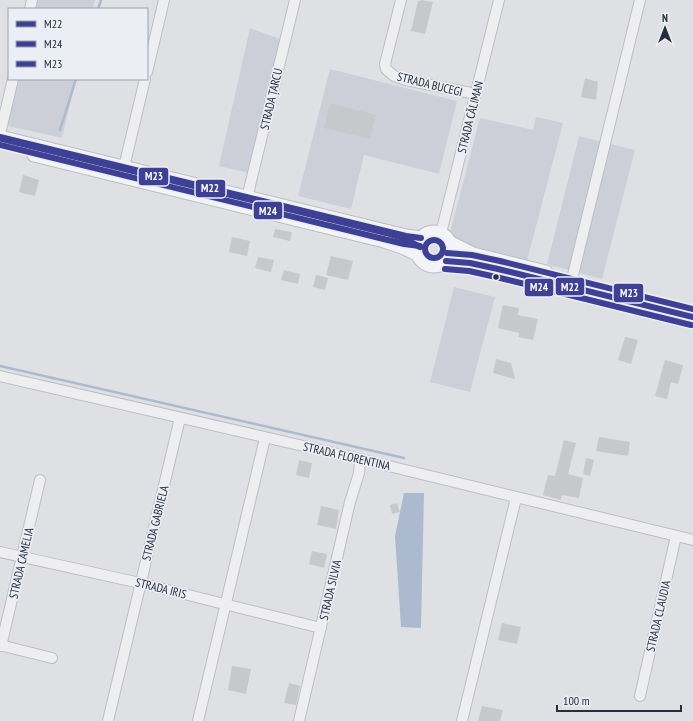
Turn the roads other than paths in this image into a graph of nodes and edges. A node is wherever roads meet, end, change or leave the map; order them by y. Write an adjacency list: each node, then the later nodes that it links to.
1 (164, 0): 6 (street)
2 (294, 0): 13 (street, STRADA ȚARCU)
3 (401, 0): 9 (street, STRADA BUCEGI)
4 (499, 0): 9 (street, STRADA CĂLIMAN)
5 (640, 0): 18 (street)
6 (148, 68)
7 (14, 80): 10 (street)
8 (145, 80): 12 (street)
9 (476, 94): 15 (street, STRADA CĂLIMAN)
10 (0, 136): 12 (main road)
11 (0, 147): 16 (main road)
12 (124, 167): 13 (main road)
13 (247, 198): 14 (main road)
14 (421, 238): 15 (main road); 16 (main road)
15 (445, 238): 17 (main road); 18 (main road)
16 (417, 254): 17 (main road)
17 (446, 260): 20 (main road)
18 (572, 279): 19 (main road)
19 (693, 308)
20 (693, 317)
21 (0, 376): 22 (street, STRADA FLORENTINA)
22 (180, 418): 23 (street, STRADA FLORENTINA); 31 (street, STRADA GABRIELA)
23 (266, 438): 24 (street, STRADA FLORENTINA); 32 (street)
24 (360, 459): 26 (street, STRADA FLORENTINA); 33 (street, STRADA SILVIA)
25 (40, 480): 30 (street, STRADA CAMELIA)
26 (516, 498): 27 (street, STRADA FLORENTINA); 40 (street)
27 (676, 536): 28 (street, STRADA FLORENTINA); 36 (street, STRADA CLAUDIA)
28 (693, 540)
29 (0, 552): 30 (street, STRADA IRIS)
30 (22, 558): 31 (street, STRADA IRIS); 34 (street, STRADA CAMELIA)
31 (140, 583): 32 (street, STRADA IRIS); 37 (street, STRADA GABRIELA)
32 (226, 604): 33 (street, STRADA IRIS); 38 (street)
33 (321, 628): 39 (street, STRADA SILVIA)
34 (1, 646): 35 (street)
35 (52, 658)
36 (640, 696)
37 (108, 721)
38 (198, 721)
39 (299, 721)
40 (462, 721)

